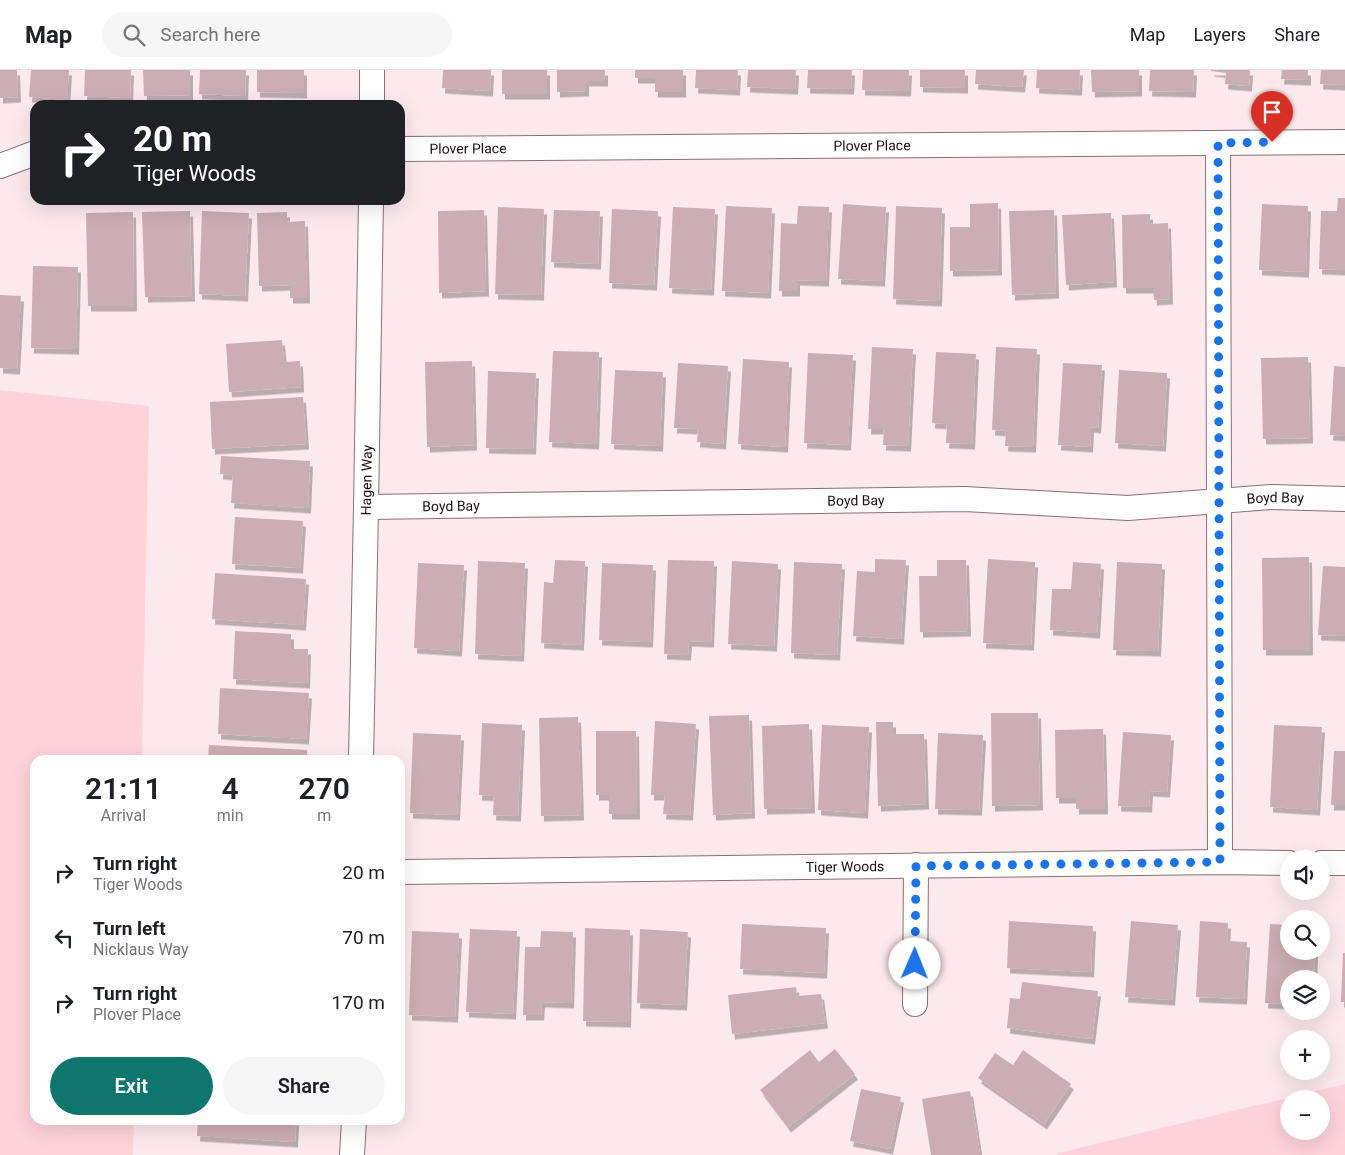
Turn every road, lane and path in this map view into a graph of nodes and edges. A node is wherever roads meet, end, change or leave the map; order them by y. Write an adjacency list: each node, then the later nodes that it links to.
1 (372, 70): 2 (street)
2 (372, 100)
3 (1345, 142): 4 (street, Plover Place)
4 (1218, 143): 5 (street, Plover Place); 10 (street)
5 (405, 149)
6 (30, 155): 7 (street)
7 (0, 166)
8 (370, 205): 11 (street, Hagen Way)
9 (1345, 499): 10 (street, Boyd Bay)
10 (1219, 501): 11 (street, Boyd Bay); 13 (street)
11 (366, 508): 12 (street, Hagen Way)
12 (361, 755)
13 (1220, 862): 14 (street, Tiger Woods); 17 (street, Tiger Woods)
14 (1280, 863)
15 (1330, 863): 16 (street)
16 (1345, 863)
17 (916, 866): 18 (street, Tiger Woods); 19 (street)
18 (405, 872)
19 (914, 1004)
20 (354, 1125): 21 (street)
21 (352, 1155)

